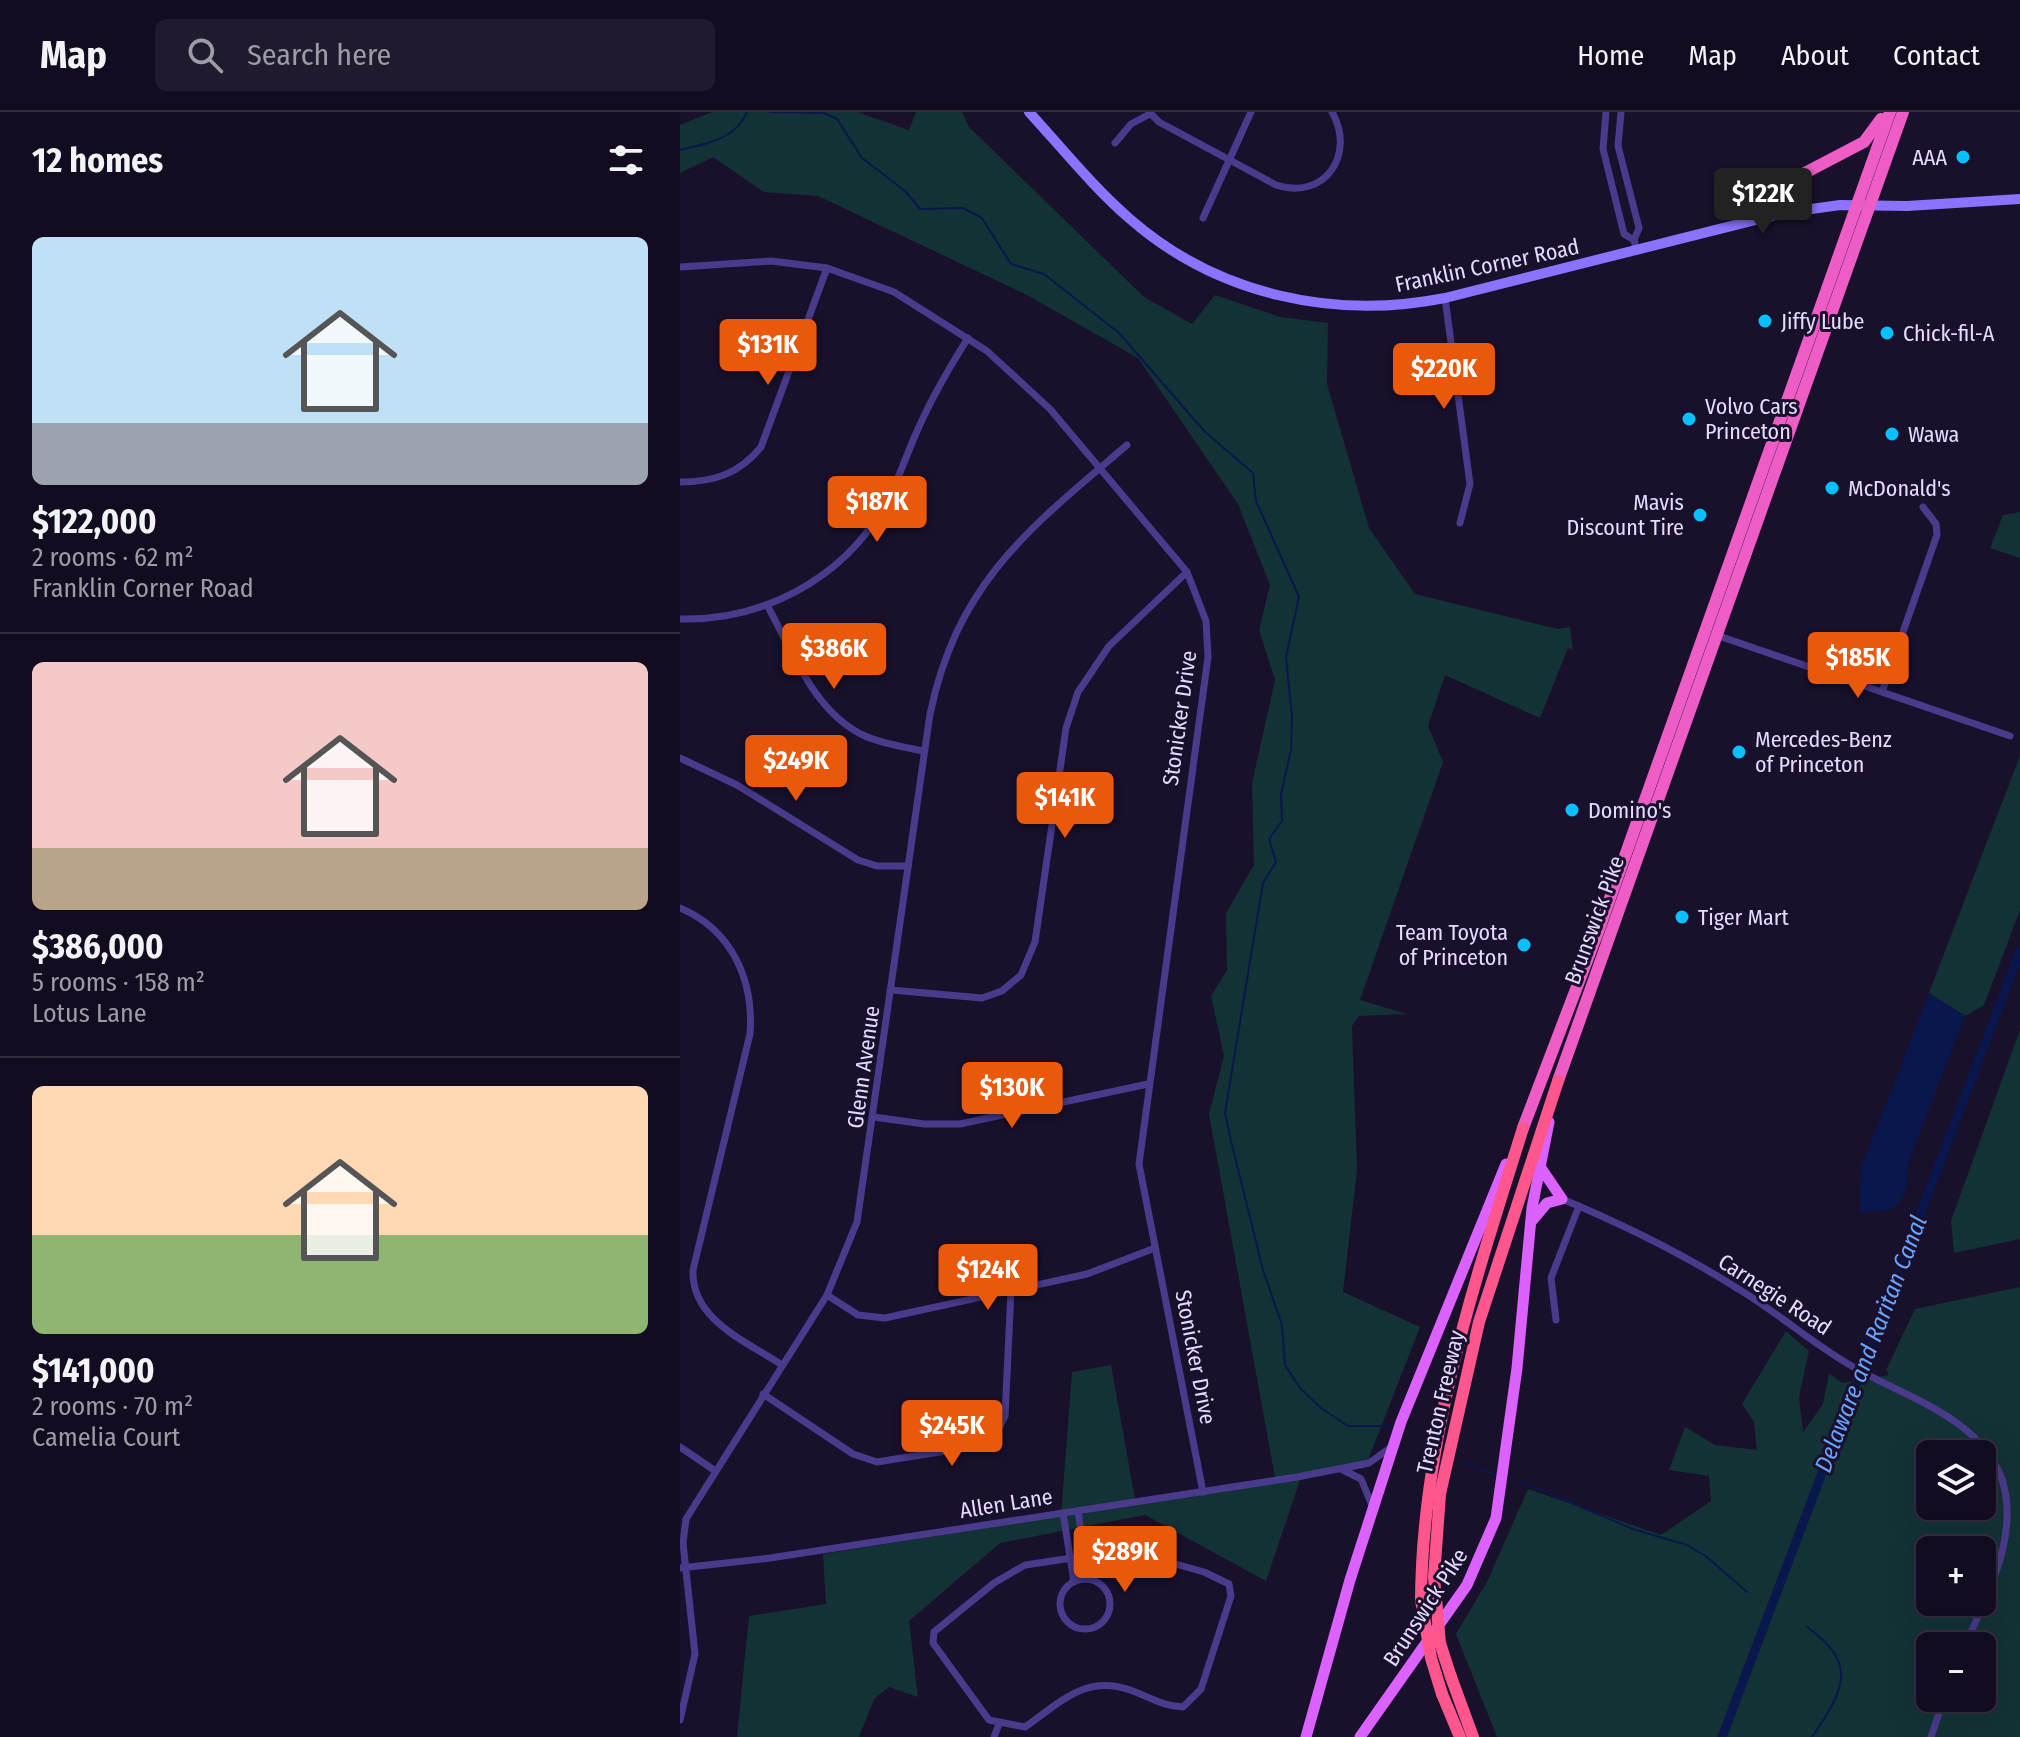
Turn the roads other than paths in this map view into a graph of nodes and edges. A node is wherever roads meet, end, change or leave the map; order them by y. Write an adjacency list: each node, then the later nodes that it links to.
1 (1029, 112): 25 (main road, Franklin Corner Road)
2 (1251, 112): 13 (street)
3 (1332, 112): 13 (street)
4 (1606, 112): 11 (street)
5 (1621, 112): 10 (street)
6 (1884, 112): 20 (highway)
7 (1890, 112): 19 (highway, Brunswick Pike)
8 (1903, 112): 19 (highway, Brunswick Pike)
9 (1149, 113): 12 (street); 13 (street)
10 (1618, 135): 11 (street); 14 (street)
11 (1604, 137): 15 (street)
12 (1115, 143)
13 (1230, 159): 21 (street)
14 (1624, 168): 15 (street); 17 (street)
15 (1609, 172): 18 (street)
16 (2020, 199): 19 (main road, Franklin Corner Road)
17 (1632, 201): 18 (street); 22 (street)
18 (1617, 205): 22 (street)
19 (1863, 206): 20 (main road, Franklin Corner Road); 35 (highway, Brunswick Pike); 46 (highway, Brunswick Pike)
20 (1783, 213): 22 (main road, Franklin Corner Road)
21 (1203, 218)
22 (1635, 246): 25 (main road, Franklin Corner Road)
23 (680, 267): 24 (street, Stonicker Drive)
24 (827, 268): 26 (street, Stonicker Drive); 29 (street)
25 (1445, 298): 31 (street)
26 (968, 338): 28 (street, Stonicker Drive); 33 (street)
27 (1127, 445): 28 (street, Glenn Avenue)
28 (1100, 468): 32 (street, Stonicker Drive); 38 (street, Glenn Avenue)
29 (680, 482)
30 (1923, 507): 36 (street)
31 (1460, 523)
32 (1187, 572): 42 (street); 44 (street, Stonicker Drive)
33 (767, 605): 34 (street); 38 (street)
34 (680, 619)
35 (1716, 635): 36 (street); 43 (highway, Brunswick Pike)
36 (1882, 692): 37 (street)
37 (2010, 736)
38 (924, 751): 40 (street, Glenn Avenue)
39 (680, 758): 40 (street)
40 (908, 866): 42 (street, Glenn Avenue)
41 (680, 908): 55 (street)
42 (891, 990): 45 (street, Glenn Avenue)
43 (1558, 1081): 47 (main road, Brunswick Pike); 79 (highway, Trenton Freeway, bridge)
44 (1148, 1084): 45 (street); 51 (street, Stonicker Drive)
45 (874, 1117): 53 (street, Glenn Avenue)
46 (1523, 1128): 57 (main road, Brunswick Pike); 78 (highway, Trenton Freeway, bridge)
47 (1540, 1168): 48 (main road); 50 (main road, Brunswick Pike)
48 (1562, 1199): 49 (street, Carnegie Road); 50 (main road)
49 (1579, 1206): 54 (street); 70 (street, Carnegie Road)
50 (1531, 1222): 77 (main road, Brunswick Pike)
51 (1155, 1248): 52 (street); 61 (street, Stonicker Drive)
52 (1011, 1291): 53 (street); 56 (street)
53 (827, 1295): 55 (street, Glenn Avenue)
54 (1556, 1320)
55 (782, 1365): 56 (street, Glenn Avenue)
56 (763, 1394): 59 (street, Glenn Avenue)
57 (1395, 1441): 60 (street, Allen Lane); 62 (main road, Brunswick Pike)
58 (680, 1447): 59 (street)
59 (714, 1470): 67 (street, Glenn Avenue)
60 (1337, 1470): 61 (street, Allen Lane); 62 (street)
61 (1203, 1492): 63 (street, Allen Lane)
62 (1371, 1510): 76 (main road, Brunswick Pike)
63 (1078, 1511): 64 (street, Allen Lane); 65 (street)
64 (1063, 1513): 66 (street); 67 (street, Allen Lane)
65 (1085, 1553): 66 (street); 68 (street); 74 (street)
66 (1070, 1556): 69 (street); 74 (street)
67 (683, 1567): 71 (street, Glenn Avenue)
68 (1088, 1579): 69 (street); 69 (street)
69 (1074, 1582)
70 (1970, 1632)
71 (682, 1703): 73 (street, Glenn Avenue)
72 (1939, 1712): 80 (street)
73 (680, 1720)
74 (999, 1724): 75 (street)
75 (994, 1737)
76 (1306, 1737)
77 (1360, 1737)
78 (1460, 1737)
79 (1473, 1737)
80 (1931, 1737)

